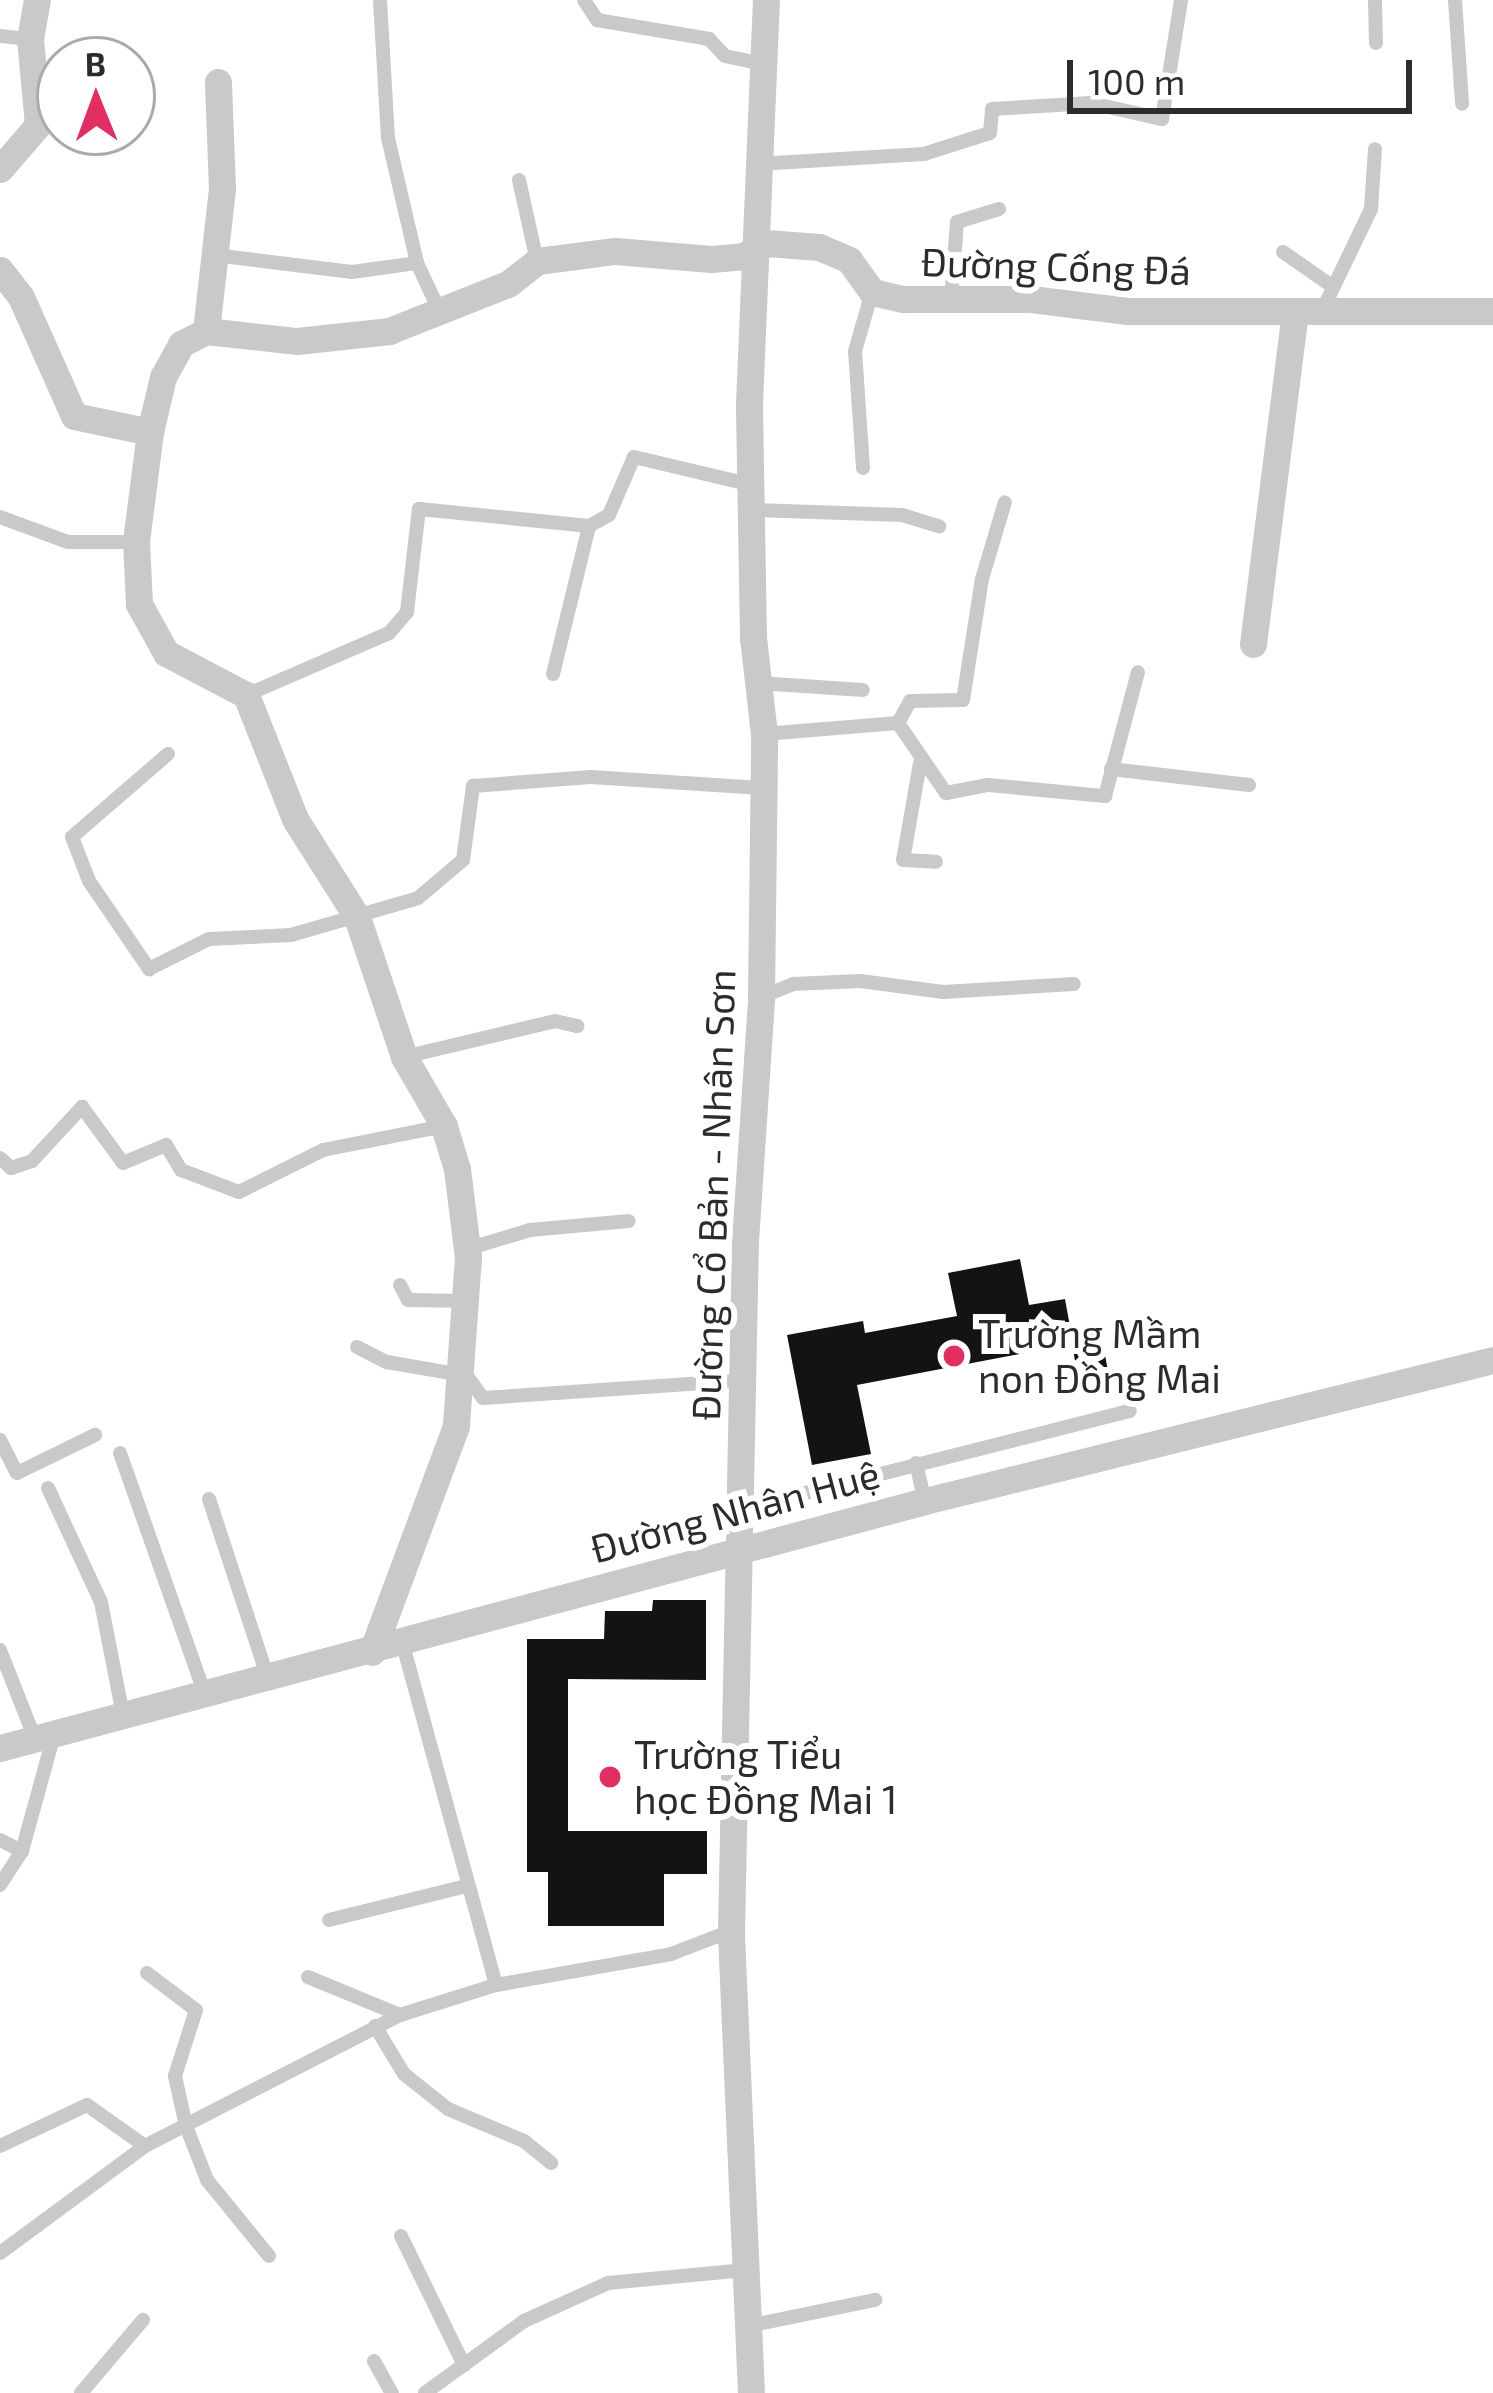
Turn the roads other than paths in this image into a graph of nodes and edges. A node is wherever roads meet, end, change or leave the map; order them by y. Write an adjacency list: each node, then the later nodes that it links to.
1 (37, 0): 9 (street)
2 (380, 0): 25 (lane)
3 (584, 0): 12 (lane)
4 (766, 0): 12 (street, Đường Cổ Bản - Nhân Sơn)
5 (1181, 0): 17 (lane)
6 (1375, 0): 10 (lane)
7 (1455, 0): 14 (lane)
8 (0, 36): 9 (lane)
9 (30, 39): 11 (street)
10 (1376, 43)
11 (36, 50)
12 (762, 64): 17 (street, Đường Cổ Bản - Nhân Sơn)
13 (218, 82): 23 (street)
14 (1462, 104)
15 (36, 126): 18 (street)
16 (1376, 148): 27 (lane)
17 (759, 164): 21 (street, Đường Cổ Bản - Nhân Sơn)
18 (0, 169)
19 (519, 180): 24 (lane)
20 (1000, 209): 30 (lane)
21 (757, 247): 24 (street, Đường Cống Đá); 28 (street, Đường Cống Đá); 37 (street, Đường Cổ Bản - Nhân Sơn)
22 (1283, 252): 27 (lane)
23 (212, 255): 25 (lane); 34 (street)
24 (537, 261): 31 (street, Đường Cống Đá)
25 (417, 262): 31 (lane)
26 (0, 270): 29 (street)
27 (1329, 284): 33 (lane)
28 (872, 292): 30 (street, Đường Cống Đá); 36 (lane)
29 (10, 295): 35 (street)
30 (951, 300): 33 (street, Đường Cống Đá)
31 (439, 310): 34 (street, Đường Cống Đá)
32 (1493, 311): 33 (street, Đường Cống Đá)
33 (1308, 312): 43 (street)
34 (206, 331): 35 (street)
35 (150, 432): 42 (street)
36 (863, 468)
37 (753, 498): 40 (lane); 41 (lane); 46 (street, Đường Cổ Bản - Nhân Sơn)
38 (1005, 502): 49 (lane)
39 (0, 517): 42 (lane)
40 (589, 526): 45 (lane); 48 (lane)
41 (939, 526)
42 (136, 542): 48 (street)
43 (1252, 644)
44 (1138, 671): 53 (lane)
45 (553, 674)
46 (759, 683): 47 (lane); 50 (street, Đường Cổ Bản - Nhân Sơn)
47 (863, 690)
48 (246, 695): 57 (street)
49 (898, 723): 50 (lane); 52 (lane)
50 (764, 734): 55 (street, Đường Cổ Bản - Nhân Sơn)
51 (168, 754): 57 (lane)
52 (920, 763): 53 (lane); 56 (lane)
53 (1111, 769): 54 (lane)
54 (1249, 785)
55 (762, 788): 57 (lane); 59 (street, Đường Cổ Bản - Nhân Sơn)
56 (937, 862)
57 (357, 917): 61 (street)
58 (1074, 984): 59 (lane)
59 (760, 997): 71 (street, Đường Cổ Bản - Nhân Sơn)
60 (577, 1026): 61 (lane)
61 (404, 1057): 62 (street)
62 (444, 1126): 63 (lane); 65 (street)
63 (0, 1158)
64 (629, 1221): 65 (lane)
65 (467, 1250): 67 (street)
66 (400, 1286): 67 (lane)
67 (466, 1301): 70 (street)
68 (357, 1347): 70 (lane)
69 (1493, 1360): 79 (street, Đường Nhân Huệ)
70 (461, 1375): 71 (lane); 84 (street)
71 (744, 1380): 80 (street, Đường Cổ Bản - Nhân Sơn)
72 (1130, 1411): 76 (lane)
73 (95, 1435): 74 (lane)
74 (0, 1440)
75 (120, 1453): 86 (lane)
76 (916, 1463): 79 (lane); 80 (lane)
77 (48, 1488): 87 (lane)
78 (209, 1499): 85 (lane)
79 (925, 1501): 81 (street, Đường Nhân Huệ)
80 (742, 1509): 81 (street, Đường Cổ Bản - Nhân Sơn)
81 (739, 1550): 82 (street, Đường Nhân Huệ); 95 (street, Đường Cổ Bản - Nhân Sơn)
82 (403, 1645): 84 (street, Đường Nhân Huệ); 93 (lane)
83 (0, 1650): 88 (lane)
84 (372, 1652): 85 (street, Đường Nhân Huệ)
85 (268, 1678): 86 (street, Đường Nhân Huệ)
86 (205, 1695): 87 (street, Đường Nhân Huệ)
87 (123, 1715): 88 (street, Đường Nhân Huệ)
88 (45, 1735): 89 (street, Đường Nhân Huệ); 91 (lane)
89 (0, 1748)
90 (0, 1840): 91 (lane)
91 (22, 1851): 92 (lane)
92 (0, 1885)
93 (466, 1886): 94 (lane); 98 (lane)
94 (329, 1920)
95 (731, 1931): 98 (lane); 108 (street, Đường Cổ Bản - Nhân Sơn)
96 (147, 1973): 101 (lane)
97 (308, 1978): 99 (lane)
98 (496, 1985): 99 (lane)
99 (400, 2015): 100 (lane)
100 (375, 2026): 101 (lane); 104 (lane)
101 (185, 2126): 103 (lane); 107 (lane)
102 (0, 2146): 103 (lane)
103 (145, 2146): 106 (lane)
104 (551, 2163)
105 (401, 2236): 113 (lane)
106 (0, 2253)
107 (268, 2256)
108 (745, 2270): 111 (street, Đường Cổ Bản - Nhân Sơn); 113 (lane)
109 (875, 2300): 111 (lane)
110 (142, 2320): 114 (lane)
111 (748, 2326): 117 (street, Đường Cổ Bản - Nhân Sơn)
112 (374, 2361): 115 (lane)
113 (464, 2365): 116 (lane)
114 (81, 2393)
115 (392, 2393)
116 (425, 2393)
117 (752, 2393)

